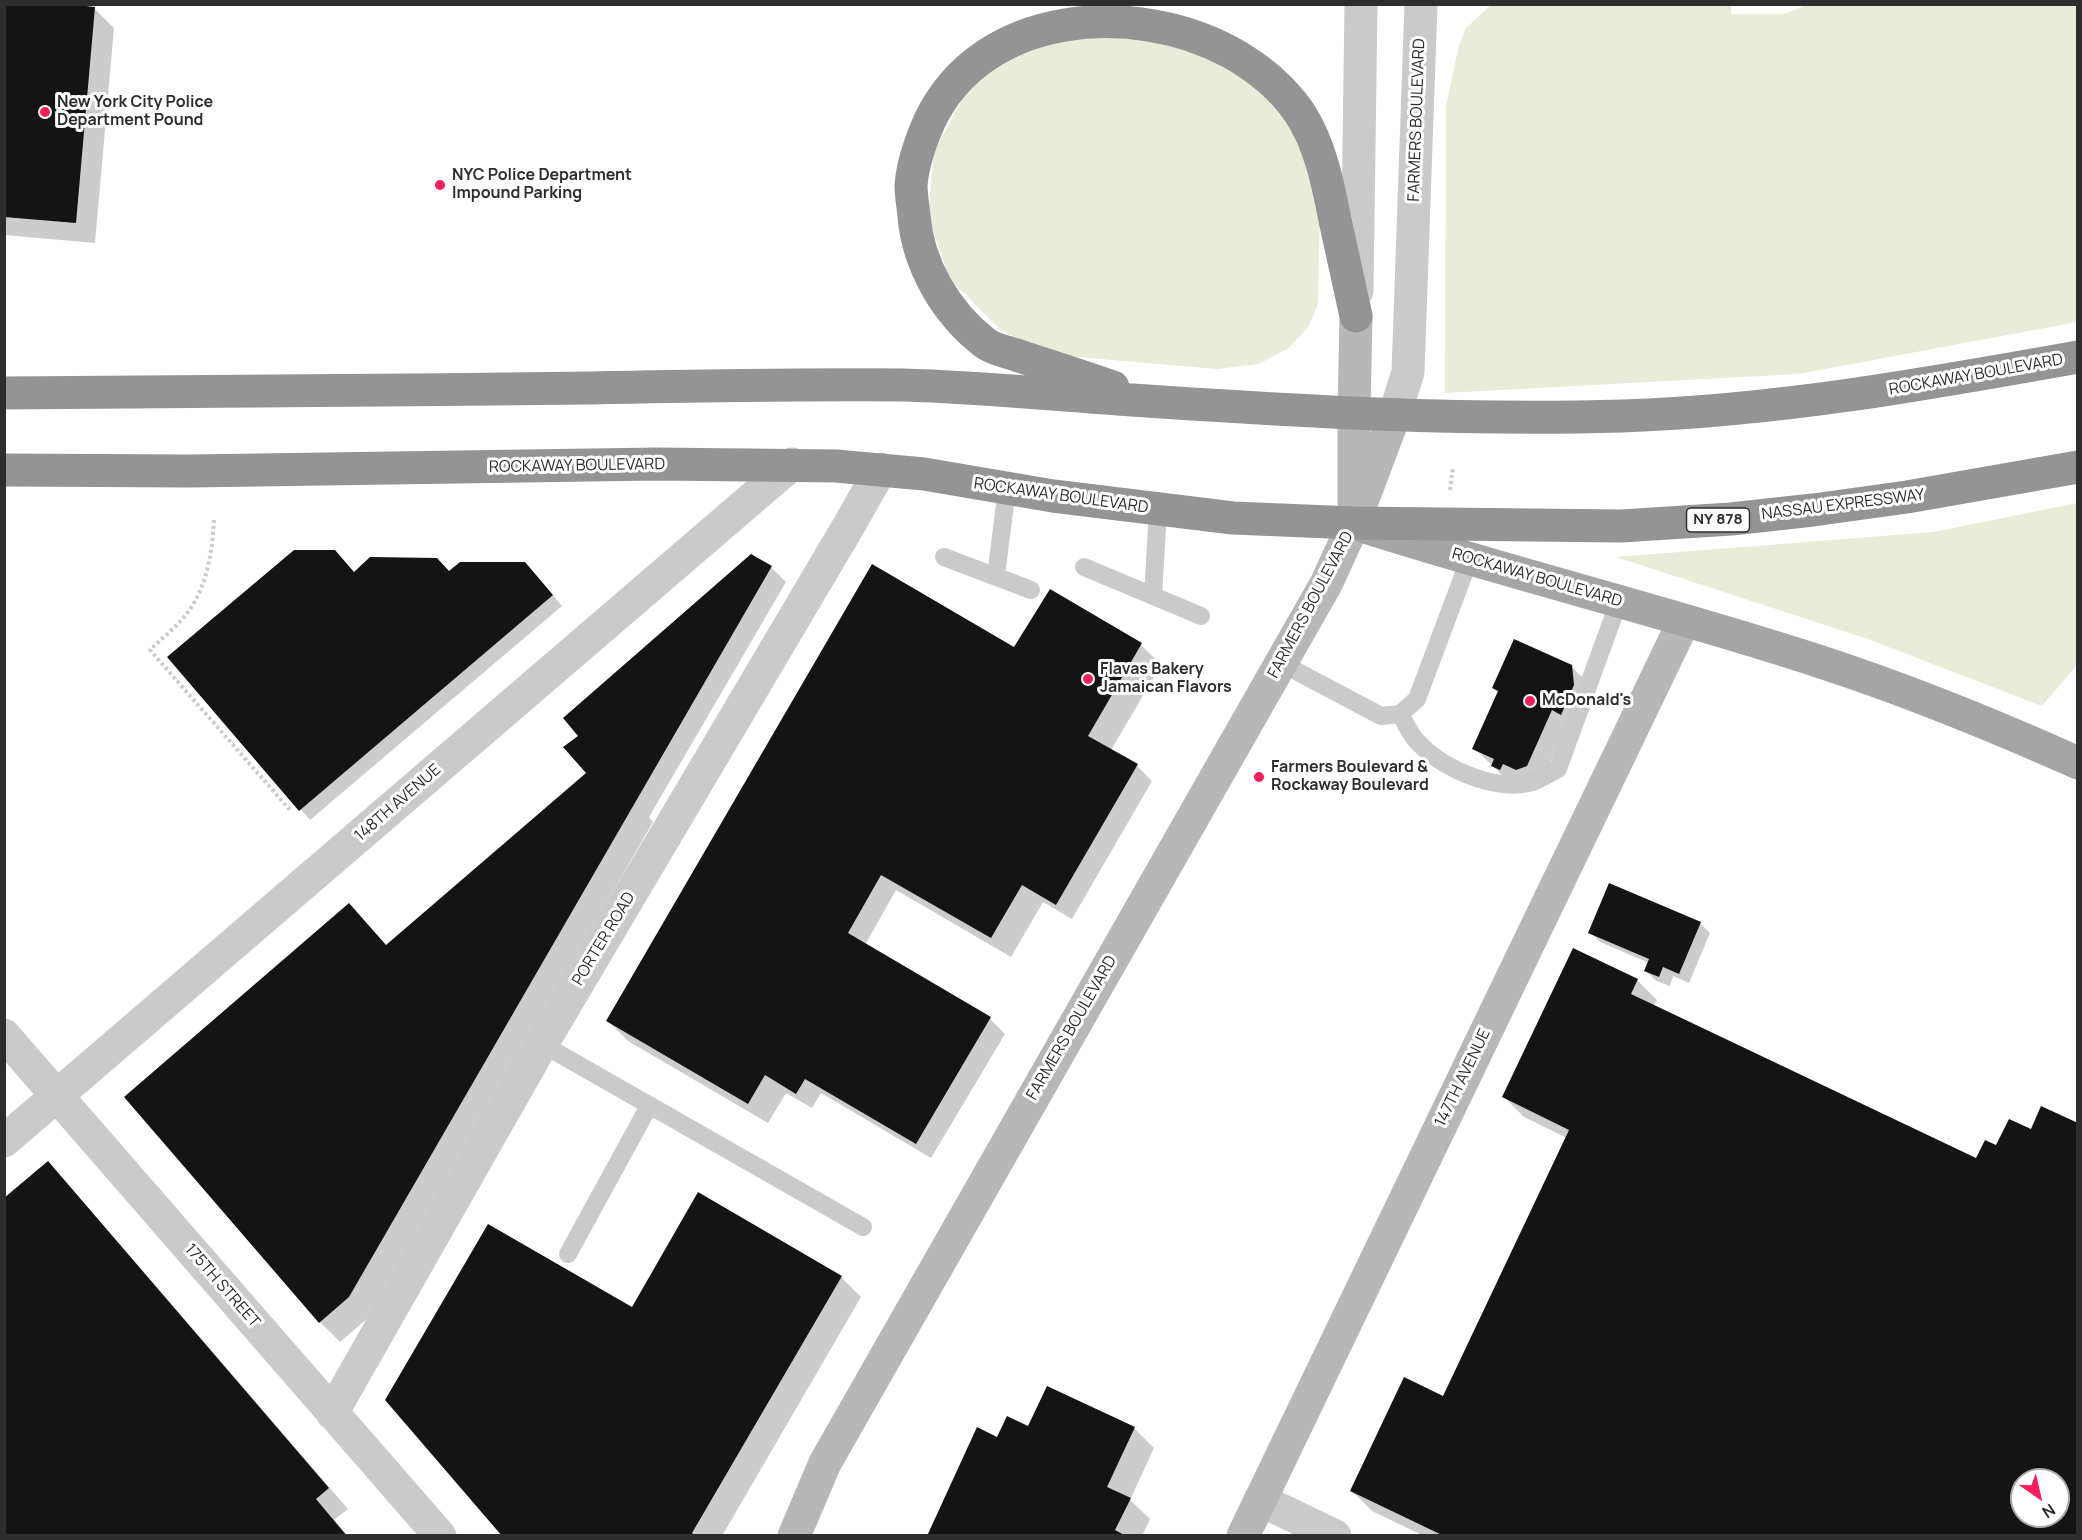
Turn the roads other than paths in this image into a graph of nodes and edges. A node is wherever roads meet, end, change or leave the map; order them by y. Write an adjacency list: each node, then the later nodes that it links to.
1 (1361, 4): 3 (street)
2 (1421, 4): 8 (street, FARMERS BOULEVARD)
3 (1356, 316): 6 (highway); 7 (main road)
4 (2078, 357): 8 (highway, ROCKAWAY BOULEVARD)
5 (4, 393): 6 (highway, ROCKAWAY BOULEVARD)
6 (1157, 402): 7 (highway, ROCKAWAY BOULEVARD)
7 (1354, 413): 8 (highway, ROCKAWAY BOULEVARD); 15 (main road)
8 (1395, 414): 15 (main road, FARMERS BOULEVARD)
9 (792, 464): 11 (highway, ROCKAWAY BOULEVARD); 12 (highway, ROCKAWAY BOULEVARD); 30 (street, 148TH AVENUE)
10 (2078, 467): 15 (highway, NASSAU EXPRESSWAY / NY 878)
11 (881, 469): 13 (highway, ROCKAWAY BOULEVARD); 29 (street, PORTER ROAD)
12 (4, 470)
13 (1007, 488): 14 (highway, ROCKAWAY BOULEVARD); 19 (lane)
14 (1158, 510): 15 (highway, ROCKAWAY BOULEVARD); 21 (lane)
15 (1354, 524): 17 (main road, ROCKAWAY BOULEVARD); 25 (main road, FARMERS BOULEVARD)
16 (944, 557): 19 (lane)
17 (1469, 560): 22 (main road, ROCKAWAY BOULEVARD); 26 (lane)
18 (1084, 567): 21 (lane)
19 (996, 576): 20 (lane)
20 (1031, 590)
21 (1153, 596): 23 (lane)
22 (1619, 601): 24 (main road, ROCKAWAY BOULEVARD); 26 (lane)
23 (1201, 616)
24 (1684, 621): 27 (main road, ROCKAWAY BOULEVARD); 36 (main road, 147TH AVENUE)
25 (1281, 663): 26 (lane); 38 (main road, FARMERS BOULEVARD)
26 (1400, 714)
27 (2078, 763)
28 (4, 1035): 30 (street, 175TH STREET)
29 (542, 1044): 31 (lane); 35 (street, PORTER ROAD)
30 (57, 1097): 32 (street, 148TH AVENUE); 35 (street, 175TH STREET)
31 (649, 1106): 33 (lane); 34 (lane)
32 (4, 1141)
33 (863, 1227)
34 (568, 1254)
35 (332, 1413): 37 (street, 175TH STREET)
36 (1260, 1500): 39 (main road, 147TH AVENUE); 40 (street)
37 (440, 1536)
38 (794, 1536)
39 (1243, 1536)
40 (1335, 1536)

